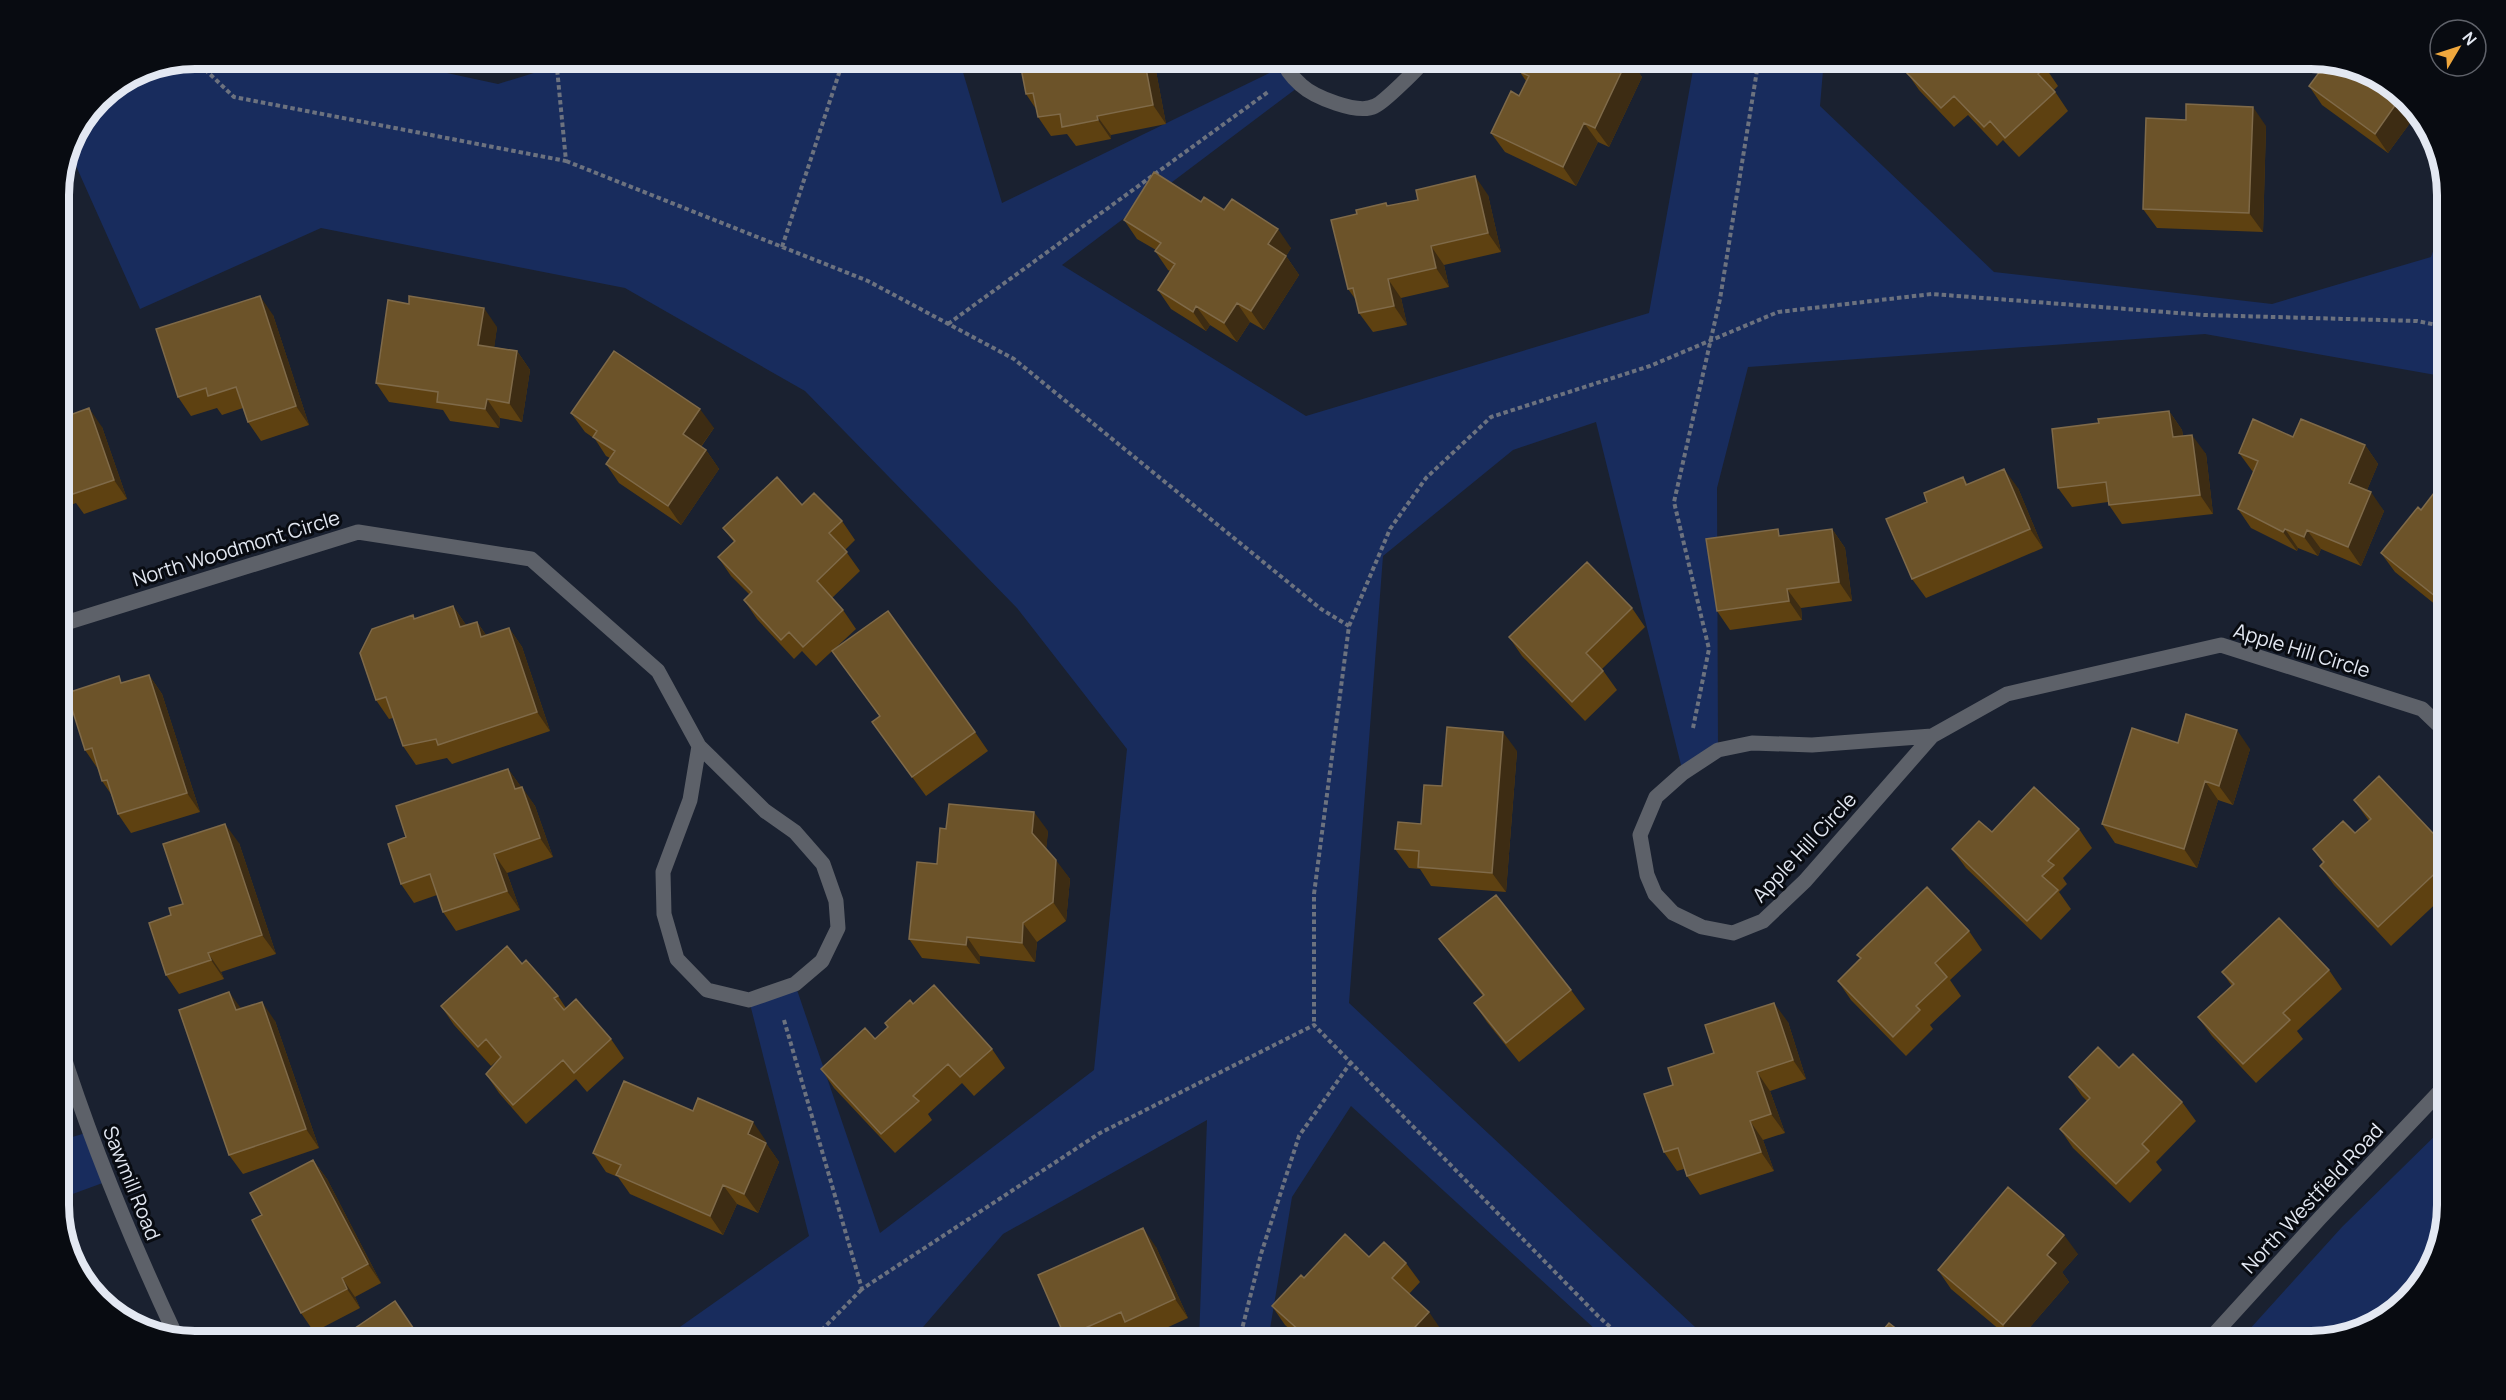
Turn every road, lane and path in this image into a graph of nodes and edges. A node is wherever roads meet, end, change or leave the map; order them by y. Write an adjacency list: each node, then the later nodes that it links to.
1 (205, 69): 8 (path)
2 (557, 69): 8 (path)
3 (840, 69): 9 (path)
4 (1287, 69): 7 (street)
5 (1414, 69): 7 (street)
6 (1757, 69): 12 (path)
7 (1293, 75): 10 (path)
8 (566, 161): 9 (path)
9 (782, 247): 10 (path)
10 (948, 324): 14 (path)
11 (2437, 325): 12 (path)
12 (1711, 340): 14 (path); 18 (path)
13 (69, 622): 17 (street, North Woodmont Circle)
14 (1349, 626): 20 (path)
15 (2437, 724): 16 (street, Apple Hill Circle)
16 (1932, 736): 18 (street, Apple Hill Circle); 18 (street, Apple Hill Circle)
17 (699, 746): 19 (street, North Woodmont Circle); 19 (street, North Woodmont Circle)
18 (1683, 773)
19 (776, 991): 24 (path)
20 (1314, 1025): 21 (path); 24 (path)
21 (1351, 1062): 27 (path); 28 (path)
22 (69, 1074): 25 (street, Sawmill Road)
23 (2437, 1095): 29 (street, North Westfield Road)
24 (862, 1289): 26 (path)
25 (173, 1329)
26 (821, 1331)
27 (1242, 1331)
28 (1615, 1331)
29 (2217, 1331)

